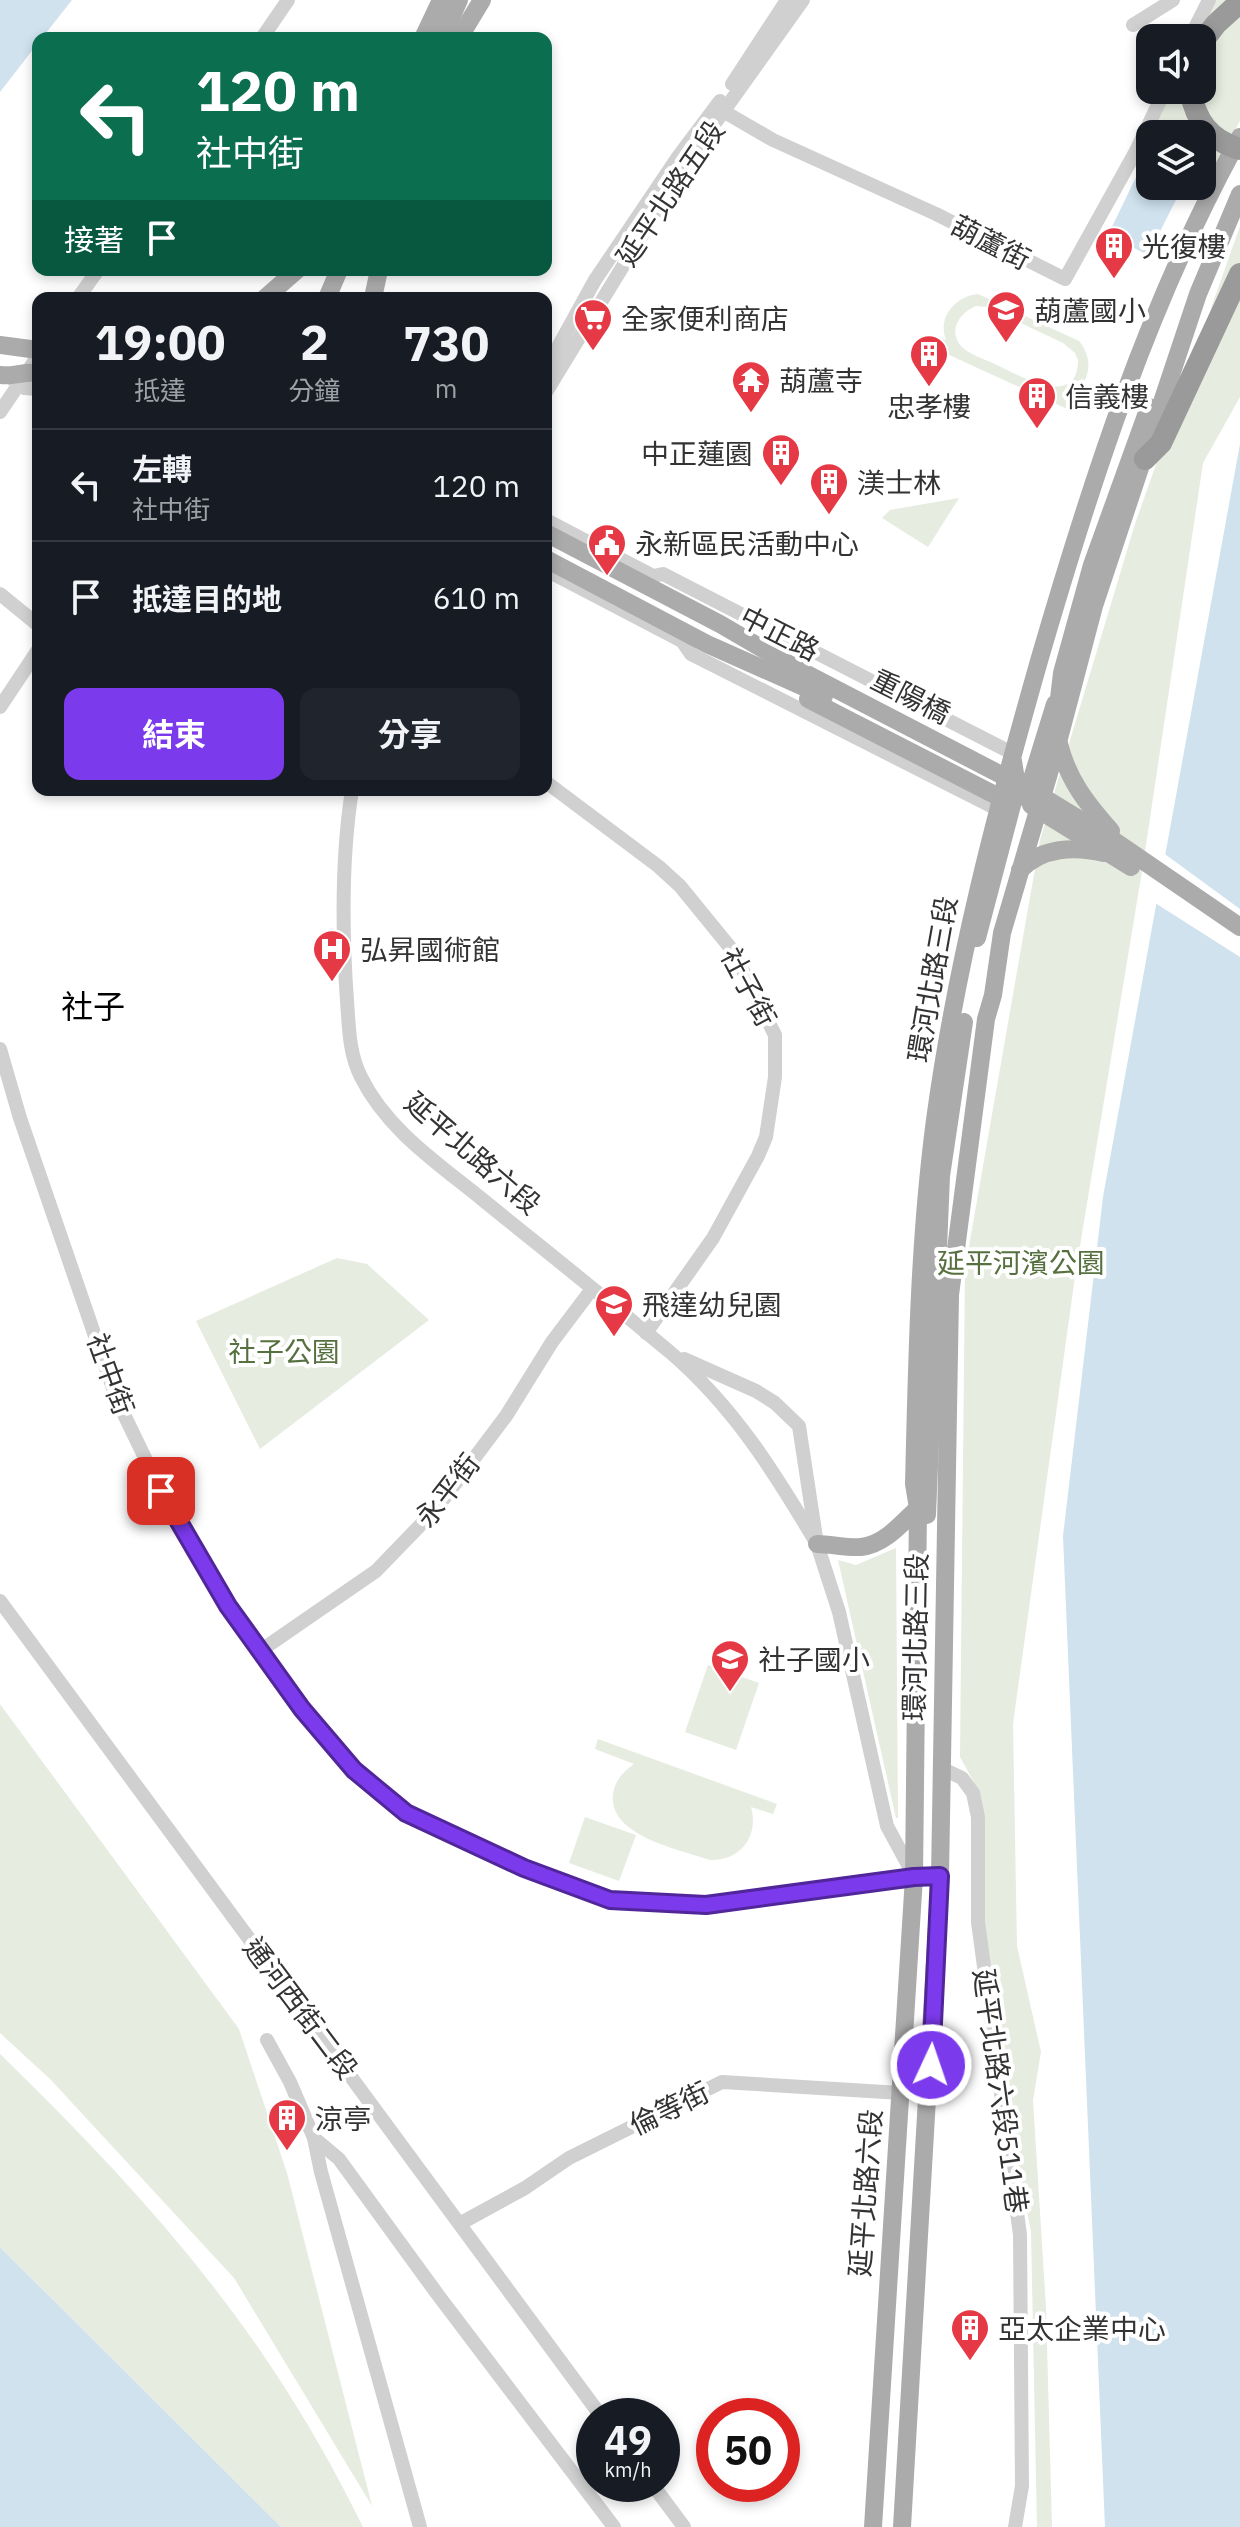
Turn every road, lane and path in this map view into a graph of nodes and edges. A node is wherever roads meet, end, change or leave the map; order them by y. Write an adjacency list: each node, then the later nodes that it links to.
1 (288, 0): 13 (street)
2 (441, 0): 14 (main road)
3 (459, 0): 15 (main road)
4 (482, 0): 16 (main road)
5 (489, 0): 17 (main road)
6 (1173, 0): 12 (street)
7 (1209, 0): 10 (street)
8 (795, 1): 19 (street, 延平北路五段)
9 (1240, 2): 11 (highway)
10 (1197, 24)
11 (1216, 24)
12 (1133, 25)
13 (266, 32)
14 (426, 32)
15 (445, 32)
16 (463, 32)
17 (476, 32)
18 (1194, 104): 21 (highway)
19 (721, 109): 22 (street, 葫蘆街); 32 (street, 延平北路五段); 36 (street, 延平北路五段)
20 (1240, 137): 23 (main road, 環河北路三段)
21 (1240, 149)
22 (1136, 164)
23 (1216, 173)
24 (1240, 194): 29 (main road, 環河北路三段)
25 (1201, 200): 52 (main road, 環河北路三段)
26 (1240, 274): 39 (highway)
27 (290, 276): 28 (main road)
28 (272, 292)
29 (1198, 294): 39 (main road, 環河北路三段); 60 (main road)
30 (0, 345): 31 (main road)
31 (32, 352)
32 (552, 358)
33 (32, 362): 38 (street)
34 (32, 372): 35 (main road)
35 (4, 376): 37 (street)
36 (552, 382)
37 (32, 389)
38 (4, 406)
39 (1145, 459): 46 (main road, 環河北路三段)
40 (554, 530): 44 (street, 中正路); 57 (main road, 重陽橋)
41 (552, 549): 54 (main road)
42 (552, 562): 57 (main road, 重陽橋)
43 (552, 573): 48 (street)
44 (653, 576): 52 (street, 中正路); 57 (main road)
45 (0, 594): 47 (street)
46 (1094, 606): 51 (main road, 環河北路三段); 53 (main road)
47 (32, 620)
48 (690, 643): 57 (main road); 58 (street)
49 (32, 659): 50 (street)
50 (0, 707)
51 (1057, 746): 53 (main road); 63 (main road, 環河北路三段)
52 (1012, 753): 54 (main road, 環河北路三段)
53 (1036, 760): 54 (main road); 63 (main road)
54 (1011, 784): 58 (main road, 環河北路三段); 74 (main road)
55 (552, 786): 67 (street, 社子街)
56 (351, 796): 66 (street, 延平北路六段)
57 (1033, 799): 59 (main road, 重陽橋); 60 (main road, 重陽橋)
58 (999, 810): 69 (main road, 環河北路三段)
59 (1113, 855): 62 (main road, 重陽橋); 65 (main road)
60 (1189, 892): 61 (main road, 重陽橋)
61 (1240, 927)
62 (1240, 940)
63 (986, 1019): 65 (main road, 環河北路三段)
64 (0, 1049): 72 (street, 社中街)
65 (956, 1233): 73 (main road, 環河北路三段)
66 (592, 1289): 67 (street, 延平北路六段); 72 (street, 永平街)
67 (646, 1333): 68 (street, 延平北路六段)
68 (672, 1354): 70 (street, 延平北路六段); 70 (street, 延平北路六段)
69 (918, 1508): 70 (main road); 75 (main road, 環河北路三段)
70 (817, 1544): 75 (street, 延平北路六段)
71 (0, 1601): 79 (street, 通河西街二段)
72 (260, 1651): 75 (street, 社中街)
73 (941, 1768): 74 (main road, 環河北路三段); 87 (street, 延平北路六段511巷)
74 (940, 1876): 75 (street, 社中街); 86 (main road, 延平北路六段)
75 (914, 1877): 77 (main road, 延平北路六段)
76 (267, 2040): 78 (street)
77 (901, 2093): 79 (street, 倫等街); 85 (main road, 延平北路六段)
78 (314, 2138): 82 (street); 83 (street)
79 (461, 2223): 80 (street, 通河西街二段)
80 (588, 2398)
81 (665, 2502): 84 (street)
82 (420, 2527)
83 (614, 2527)
84 (684, 2527)
85 (873, 2527)
86 (902, 2527)
87 (1015, 2527)

